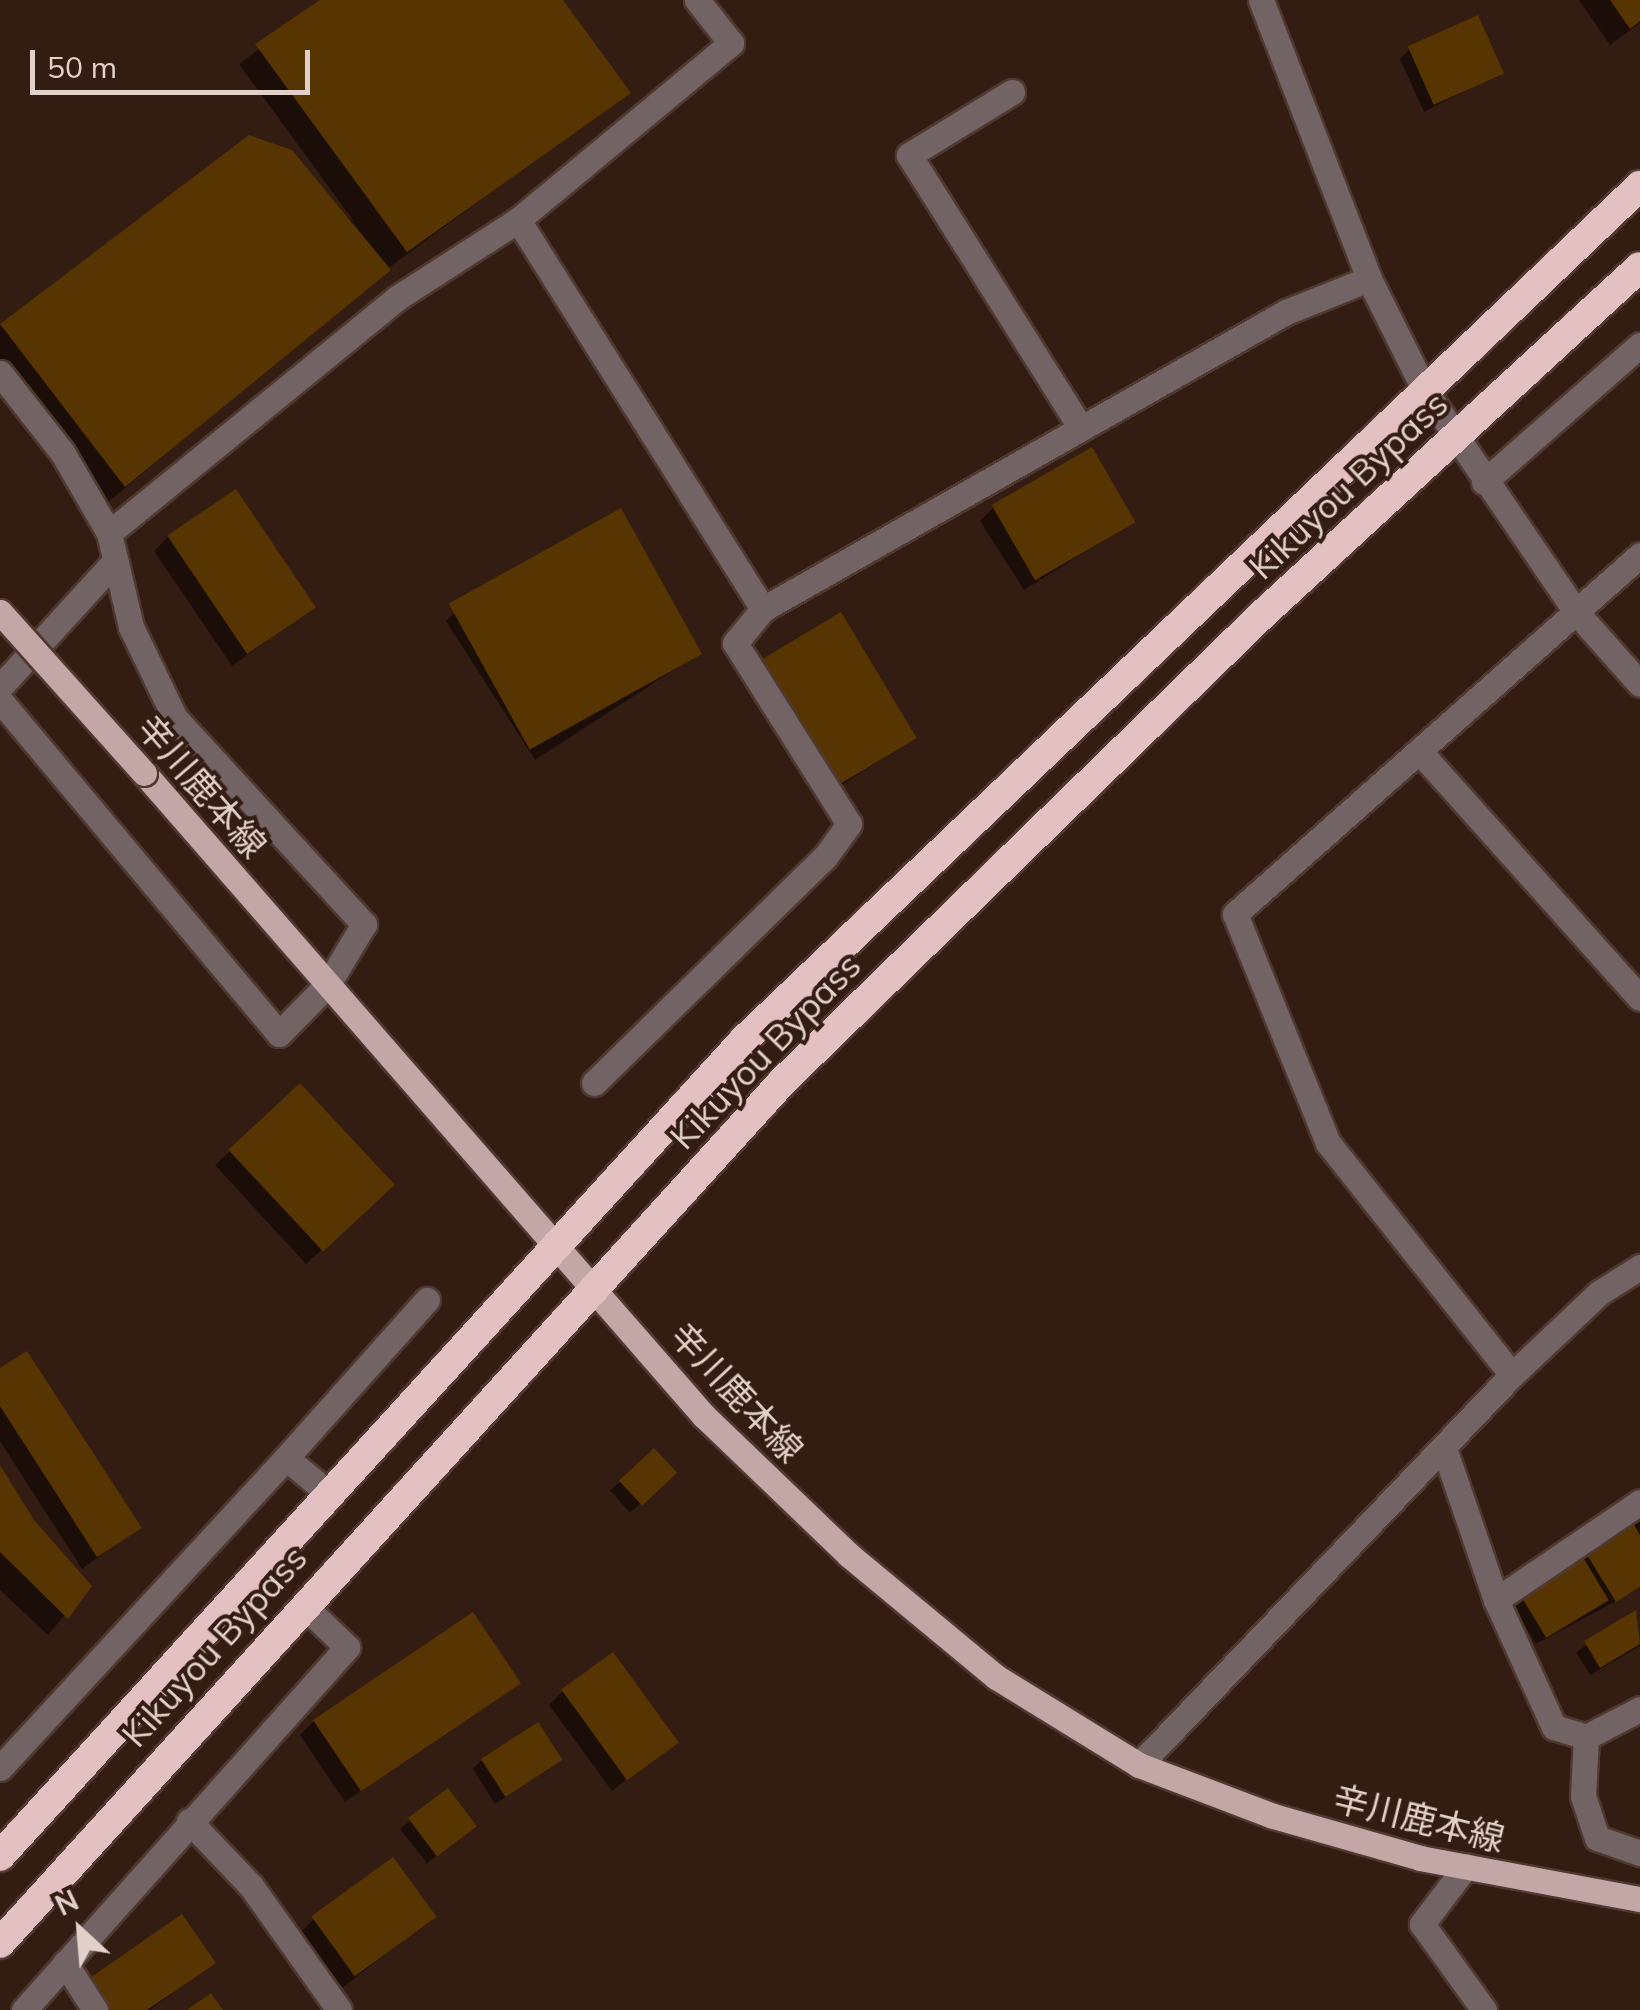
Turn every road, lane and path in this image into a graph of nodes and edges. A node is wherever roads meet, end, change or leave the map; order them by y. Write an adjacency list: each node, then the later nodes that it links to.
1 (697, 0): 5 (street)
2 (1261, 0): 7 (street)
3 (1012, 92): 11 (street)
4 (1640, 186): 10 (highway, Kikuyou Bypass)
5 (518, 220): 14 (street); 17 (street)
6 (1640, 267): 12 (highway, Kikuyou Bypass)
7 (1369, 279): 10 (street); 11 (street)
8 (1640, 345): 13 (street)
9 (0, 372): 14 (street)
10 (1424, 390): 12 (street); 27 (highway, Kikuyou Bypass)
11 (1082, 428): 17 (street)
12 (1453, 439): 13 (street); 29 (highway, Kikuyou Bypass)
13 (1484, 482): 19 (street)
14 (109, 533): 16 (street)
15 (1640, 555): 19 (street)
16 (115, 561): 21 (street); 24 (street)
17 (762, 609): 26 (street)
18 (0, 612): 24 (main road, 辛川鹿本線, bridge)
19 (1576, 612): 20 (street); 23 (street)
20 (1640, 684)
21 (0, 686)
22 (0, 700): 24 (street)
23 (1419, 750): 25 (street); 31 (street)
24 (328, 984): 27 (main road, 辛川鹿本線)
25 (1640, 998)
26 (594, 1083)
27 (556, 1243): 29 (main road, 辛川鹿本線); 34 (highway, Kikuyou Bypass)
28 (1640, 1267): 31 (street)
29 (594, 1286): 37 (highway, Kikuyou Bypass); 40 (main road, 辛川鹿本線)
30 (427, 1300): 33 (street)
31 (1512, 1374): 32 (street)
32 (1445, 1451): 36 (street); 40 (street)
33 (286, 1458): 34 (street); 41 (street)
34 (326, 1491): 44 (highway, Kikuyou Bypass)
35 (1640, 1502): 36 (street)
36 (1496, 1600): 39 (street)
37 (303, 1605): 42 (street); 47 (highway, Kikuyou Bypass)
38 (1640, 1709): 39 (street)
39 (1586, 1737): 43 (street)
40 (1139, 1765): 45 (main road, 辛川鹿本線)
41 (0, 1768)
42 (188, 1821): 48 (street); 51 (street)
43 (1640, 1853)
44 (0, 1856)
45 (1466, 1866): 46 (main road, 辛川鹿本線); 52 (street)
46 (1640, 1899)
47 (0, 1943)
48 (65, 1963): 49 (street); 50 (street)
49 (24, 2010)
50 (95, 2010)
51 (339, 2010)
52 (1484, 2010)

